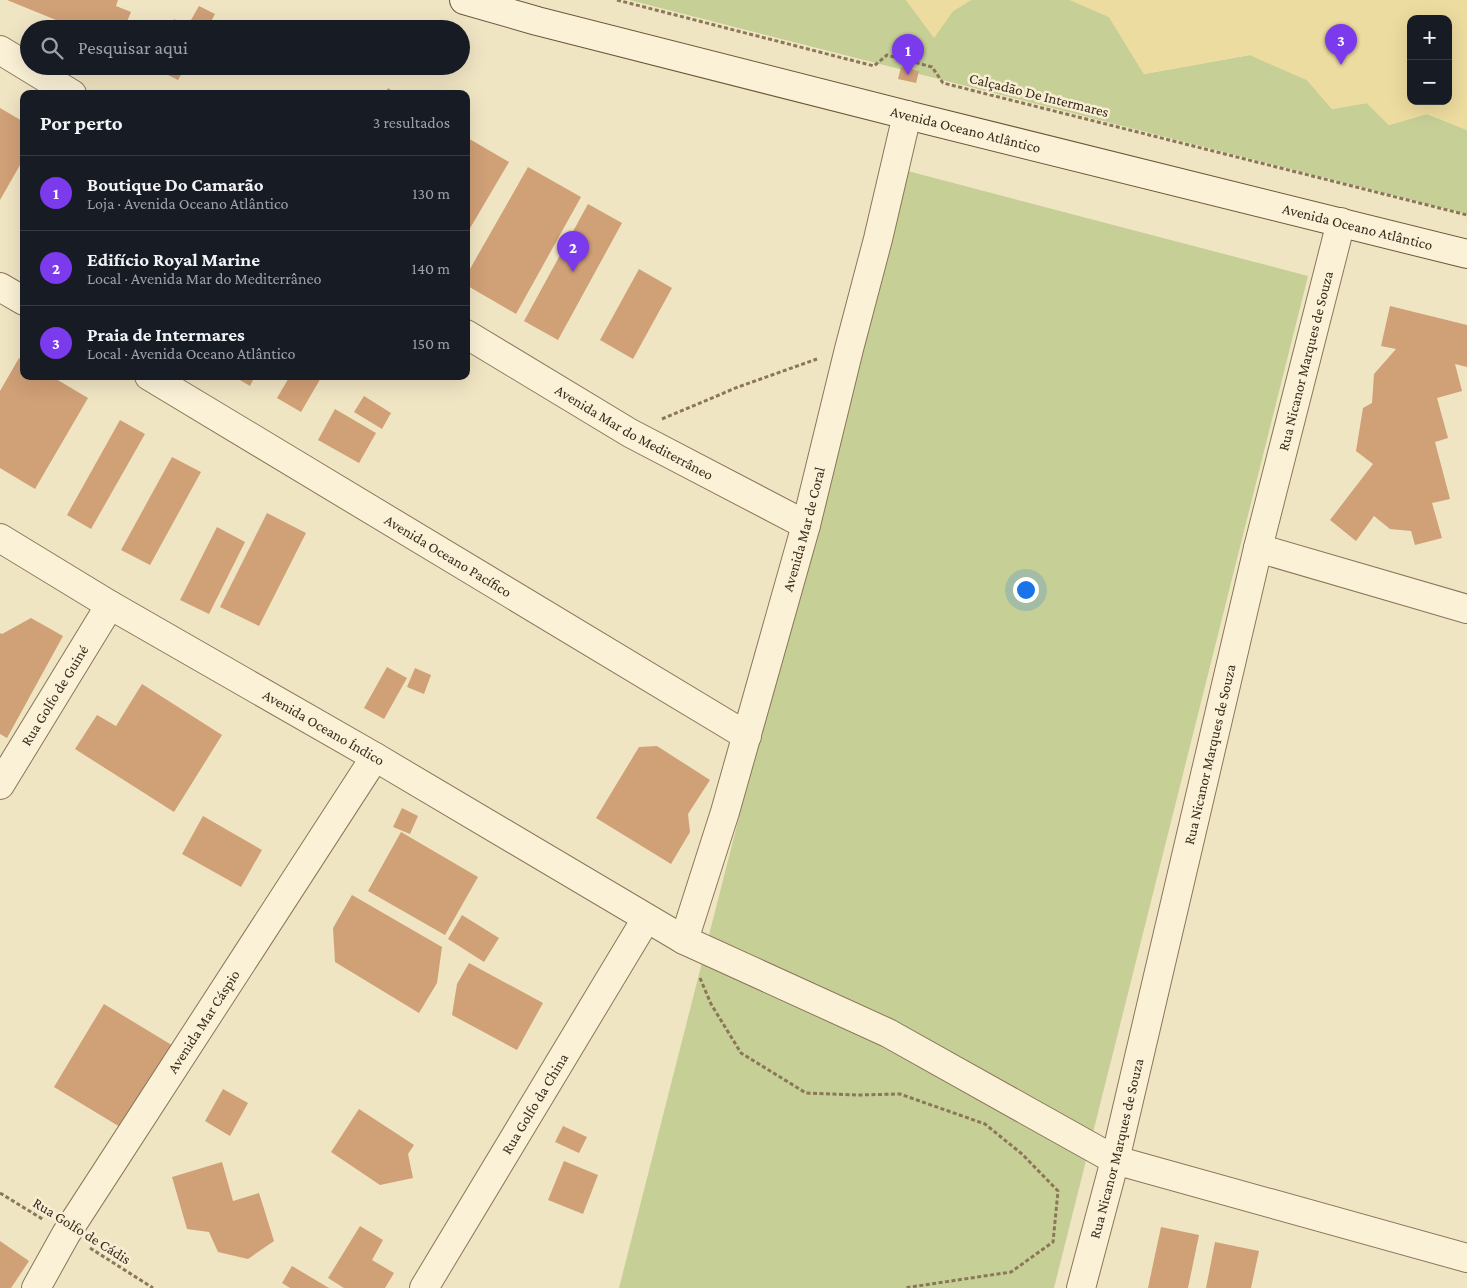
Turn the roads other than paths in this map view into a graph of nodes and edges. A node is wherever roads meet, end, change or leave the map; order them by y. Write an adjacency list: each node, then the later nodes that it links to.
1 (464, 0): 6 (street, Avenida Oceano Atlântico)
2 (0, 50): 3 (street)
3 (20, 62)
4 (41, 75): 5 (street)
5 (65, 90)
6 (907, 115): 7 (street, Avenida Oceano Atlântico); 13 (street, Avenida Mar de Coral)
7 (1341, 222): 8 (street, Avenida Oceano Atlântico); 15 (street, Rua Nicanor Marques de Souza)
8 (1467, 254)
9 (0, 287): 10 (street)
10 (20, 299)
11 (470, 336): 13 (street, Avenida Mar do Mediterrâneo)
12 (156, 380): 18 (street, Avenida Oceano Pacífico)
13 (806, 525): 18 (street, Avenida Mar de Coral)
14 (0, 538): 16 (street, Avenida Oceano Índico)
15 (1258, 548): 17 (street); 23 (street, Rua Nicanor Marques de Souza)
16 (110, 605): 19 (street, Avenida Oceano Índico); 20 (street, Rua Golfo de Guiné)
17 (1467, 610)
18 (747, 736): 22 (street, Avenida Mar de Coral)
19 (374, 757): 21 (street, Avenida Oceano Índico); 25 (street, Avenida Mar Cáspio)
20 (0, 785)
21 (646, 919): 22 (street, Avenida Oceano Índico); 26 (street, Rua Golfo da China)
22 (684, 940): 23 (street, Avenida Oceano Índico)
23 (1115, 1160): 24 (street, Avenida Oceano Índico); 27 (street, Rua Nicanor Marques de Souza)
24 (1467, 1258)
25 (36, 1288)
26 (424, 1288)
27 (1081, 1288)

